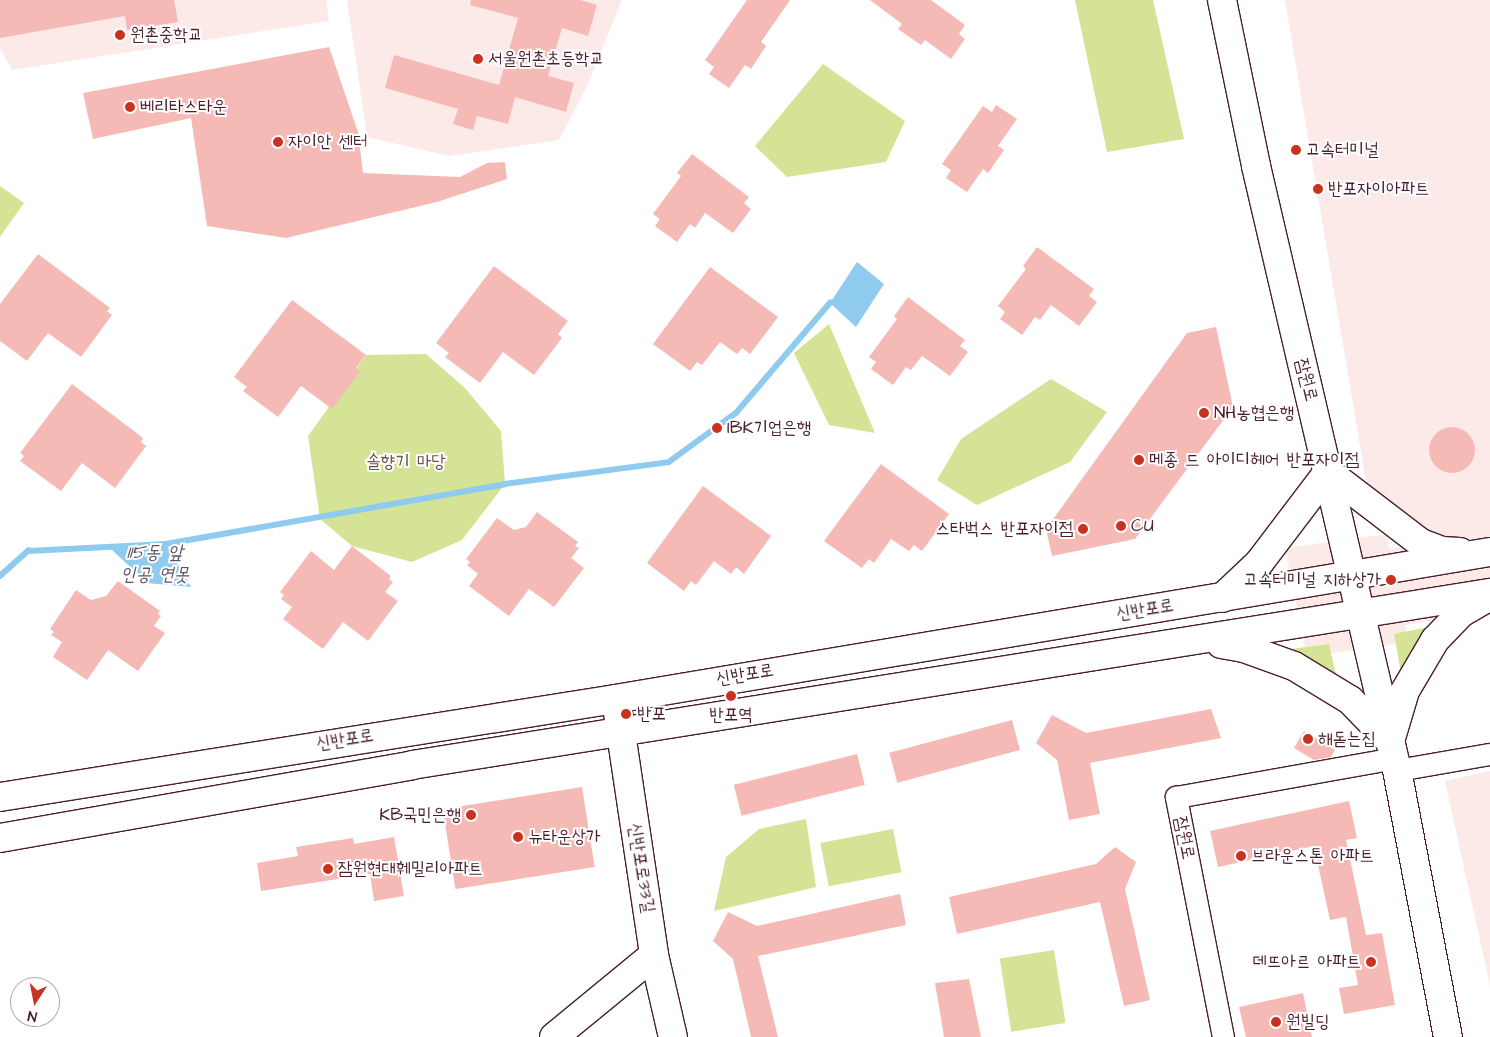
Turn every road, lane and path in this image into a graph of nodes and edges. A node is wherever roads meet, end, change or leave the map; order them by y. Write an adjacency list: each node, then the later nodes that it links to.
1 (1222, 0): 2 (main road, 잠원로)
2 (1328, 472): 3 (main road); 4 (main road, 잠원로); 6 (main road)
3 (1490, 551): 4 (main road, 신반포로)
4 (1353, 577): 6 (main road, 신반포로); 7 (main road, 잠원로)
5 (1490, 595): 7 (main road, 신반포로); 12 (main road)
6 (1222, 598): 9 (main road, 신반포로)
7 (1361, 615): 8 (main road, 신반포로); 12 (main road, 잠원로)
8 (1192, 642): 10 (main road, 신반포로); 12 (main road)
9 (615, 699): 10 (main road, 신반포로33길); 13 (main road, 신반포로)
10 (620, 732): 14 (main road, 신반포로); 15 (main road, 신반포로33길)
11 (1490, 754): 12 (street, 잠원로)
12 (1394, 757): 18 (street, 잠원로); 19 (main road, 잠원로)
13 (0, 797)
14 (0, 838)
15 (654, 956): 16 (main road); 17 (main road, 신반포로33길)
16 (554, 1037)
17 (673, 1037)
18 (1223, 1037)
19 (1448, 1037)

